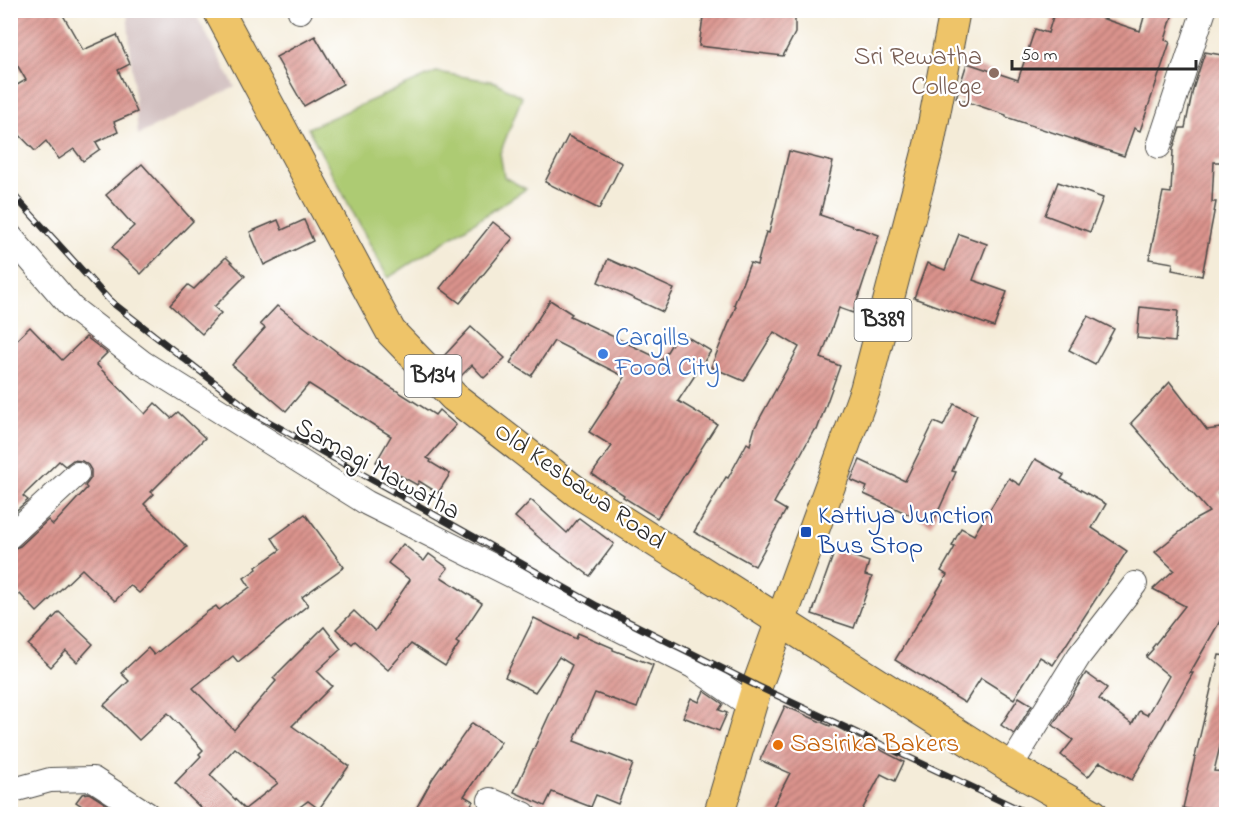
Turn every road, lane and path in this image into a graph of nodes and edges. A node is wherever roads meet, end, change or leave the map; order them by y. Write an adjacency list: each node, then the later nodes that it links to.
1 (218, 10): 9 (main road, Old Kesbawa Road / B134)
2 (955, 10): 9 (main road, B389)
3 (1204, 10): 4 (street)
4 (1160, 146)
5 (10, 236): 10 (street, Samagi Mawatha)
6 (77, 474): 7 (street)
7 (10, 536)
8 (1135, 584): 11 (street)
9 (780, 621): 10 (main road, B389); 11 (main road, Old Kesbawa Road)
10 (751, 706): 16 (main road, B389)
11 (1010, 767): 17 (main road, Old Kesbawa Road)
12 (10, 791): 14 (street)
13 (490, 800): 15 (street)
14 (147, 814)
15 (524, 814)
16 (719, 814)
17 (1093, 814)

